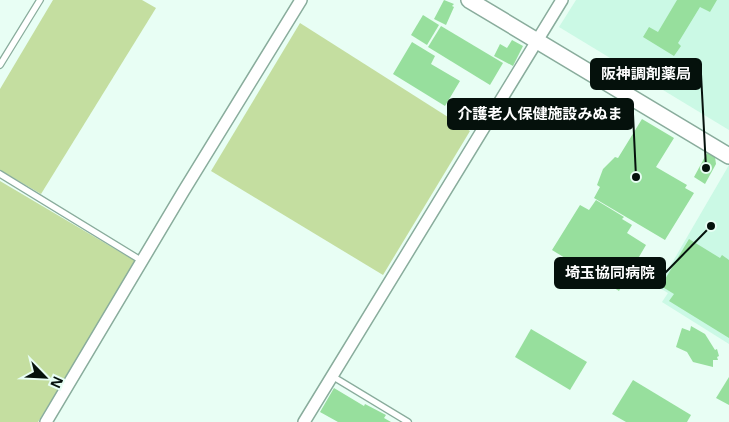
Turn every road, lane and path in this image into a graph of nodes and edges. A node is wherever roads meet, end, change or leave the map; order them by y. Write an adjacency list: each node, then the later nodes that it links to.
1 (40, 0): 6 (lane)
2 (301, 0): 9 (street)
3 (469, 0): 5 (street)
4 (562, 0): 5 (street)
5 (537, 41): 7 (street); 10 (street)
6 (0, 65)
7 (729, 156)
8 (0, 174): 9 (lane)
9 (142, 262): 11 (street)
10 (332, 376): 12 (street); 13 (lane)
11 (46, 422)
12 (304, 422)
13 (408, 422)

